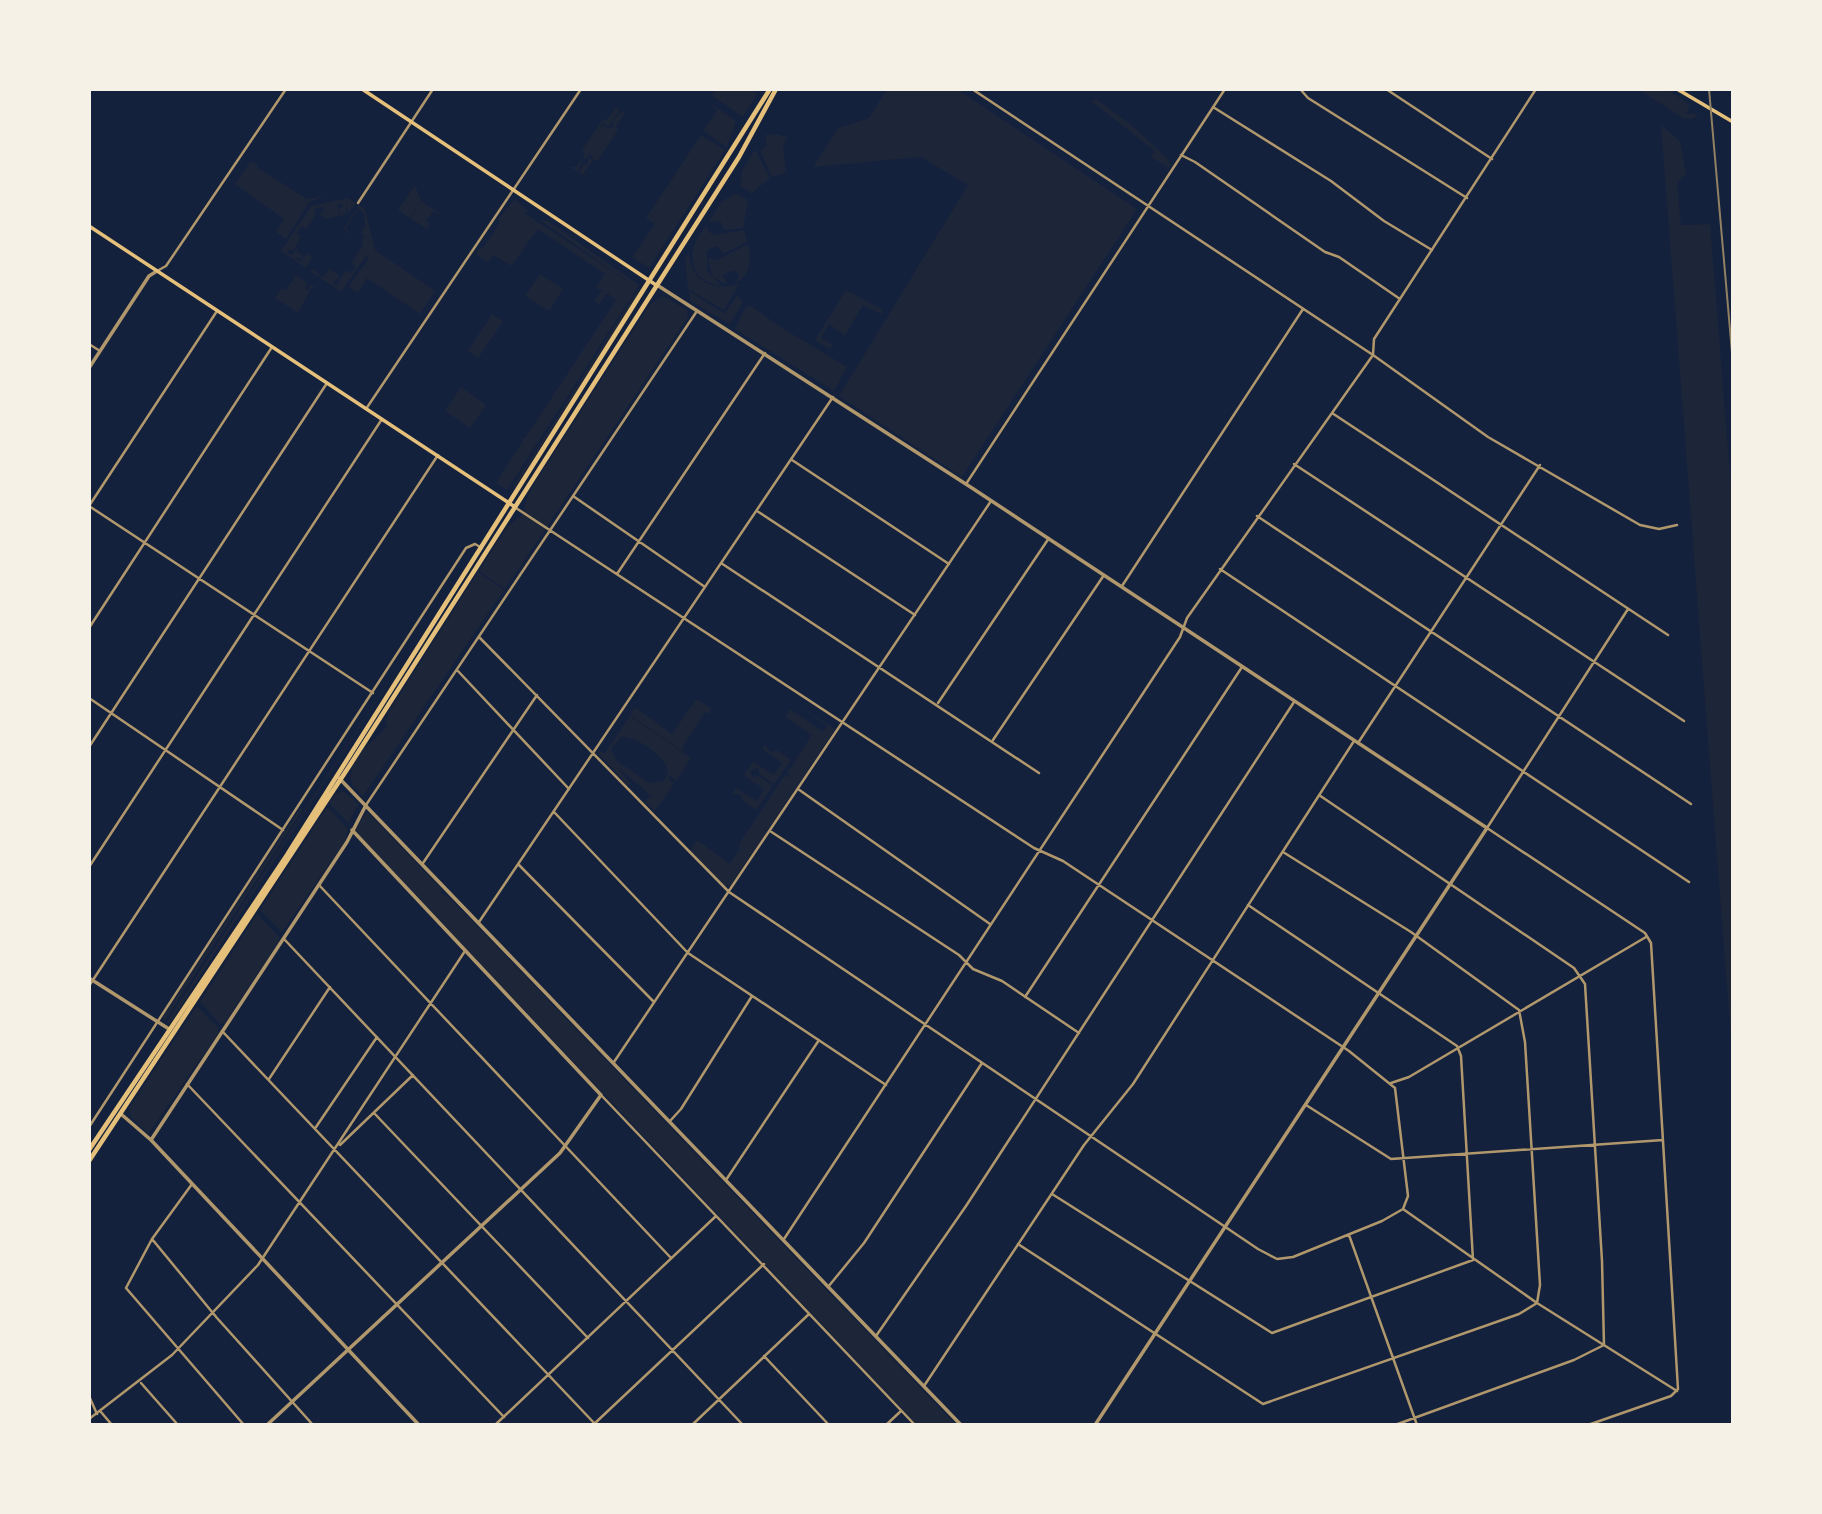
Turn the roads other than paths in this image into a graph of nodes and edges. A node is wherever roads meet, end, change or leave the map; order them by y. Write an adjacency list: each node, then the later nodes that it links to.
1 (286, 89): 24 (street)
2 (362, 89): 14 (main road)
3 (433, 89): 14 (street)
4 (580, 89): 18 (street)
5 (769, 89): 25 (main road)
6 (776, 89): 25 (main road)
7 (972, 89): 21 (street)
8 (1225, 89): 13 (street)
9 (1300, 89): 19 (street)
10 (1386, 89): 17 (street)
11 (1536, 89): 17 (street)
12 (1677, 89): 15 (main road)
13 (1213, 107): 16 (street); 23 (street)
14 (411, 122): 18 (main road); 20 (street)
15 (1733, 122)
16 (1181, 155): 21 (street); 26 (street)
17 (1492, 159): 19 (street)
18 (513, 191): 25 (main road); 38 (street)
19 (1467, 198): 23 (street)
20 (358, 203)
21 (1149, 205): 27 (street); 45 (street)
22 (89, 226): 24 (main road)
23 (1432, 250): 26 (street)
24 (157, 271): 29 (main road); 32 (street)
25 (653, 283): 28 (street); 48 (main road); 50 (main road)
26 (1401, 299): 34 (street)
27 (1303, 309): 34 (street); 67 (street)
28 (698, 310): 33 (street); 46 (street)
29 (217, 311): 31 (main road); 49 (street)
30 (89, 344): 32 (street)
31 (272, 347): 36 (main road); 57 (street)
32 (100, 351): 35 (street)
33 (765, 353): 37 (street); 58 (street)
34 (1373, 355): 39 (street); 44 (street)
35 (89, 368)
36 (327, 383): 38 (main road); 65 (street)
37 (833, 397): 42 (street); 45 (street)
38 (366, 409): 40 (main road)
39 (1332, 412): 43 (street); 53 (street)
40 (382, 419): 41 (main road); 70 (street)
41 (438, 455): 48 (main road); 78 (street)
42 (792, 460): 51 (street); 61 (street)
43 (1294, 464): 52 (street); 66 (street)
44 (1540, 466): 53 (street); 54 (street)
45 (966, 484): 47 (street)
46 (573, 496): 55 (street); 58 (street)
47 (991, 501): 56 (street); 61 (street)
48 (509, 503): 50 (main road); 59 (main road)
49 (89, 506): 57 (street)
50 (515, 507): 55 (street); 101 (main road)
51 (757, 512): 60 (street); 71 (street)
52 (1257, 516): 62 (street); 75 (street)
53 (1499, 524): 66 (street); 69 (street)
54 (1677, 525)
55 (551, 530): 63 (street); 77 (street)
56 (1049, 538): 64 (street); 88 (street)
57 (145, 542): 65 (street); 73 (street)
58 (639, 542): 63 (street); 68 (street)
59 (482, 548): 84 (street); 101 (main road)
60 (721, 563): 68 (street); 80 (street)
61 (949, 564): 71 (street)
62 (1220, 569): 74 (street); 83 (street)
63 (617, 574): 72 (street)
64 (1104, 575): 67 (street); 94 (street)
65 (200, 578): 70 (street); 89 (street)
66 (1464, 579): 75 (street); 79 (street)
67 (1122, 586): 74 (street)
68 (705, 587): 72 (street)
69 (1628, 609): 76 (street); 79 (street)
70 (255, 614): 78 (street); 97 (street)
71 (915, 615): 80 (street)
72 (684, 619): 92 (street); 98 (street)
73 (89, 628)
74 (1184, 628): 81 (street); 113 (street)
75 (1429, 631): 83 (street); 90 (street)
76 (1668, 635)
77 (479, 636): 82 (street); 85 (street)
78 (310, 651): 84 (street); 102 (street)
79 (1593, 662): 90 (street); 91 (street)
80 (880, 666): 88 (street); 92 (street)
81 (1242, 667): 87 (street); 121 (street)
82 (457, 670): 93 (street); 107 (street)
83 (1394, 687): 95 (street); 99 (street)
84 (373, 693): 110 (street)
85 (537, 695): 93 (street); 98 (street)
86 (89, 698): 89 (street)
87 (1294, 702): 95 (street); 125 (street)
88 (938, 703): 94 (street)
89 (112, 713): 96 (street); 97 (street)
90 (1558, 717): 99 (street); 106 (street)
91 (1684, 721)
92 (842, 723): 104 (street); 113 (street)
93 (514, 727): 103 (street); 115 (street)
94 (993, 740): 100 (street)
95 (1356, 742): 105 (street); 109 (street)
96 (89, 747)
97 (167, 751): 102 (street); 117 (street)
98 (593, 753): 103 (street); 122 (street)
99 (1523, 772): 109 (street); 118 (street)
100 (1040, 773)
101 (338, 778): 107 (street); 146 (main road); 165 (main road)
102 (221, 786): 110 (street); 135 (street)
103 (569, 789): 108 (street)
104 (798, 789): 112 (street); 126 (street)
105 (1319, 795): 114 (street); 119 (street)
106 (1691, 804)
107 (366, 805): 111 (street); 115 (street)
108 (554, 812): 116 (street); 131 (street)
109 (1487, 828): 119 (street); 127 (street)
110 (284, 830): 144 (street)
111 (352, 830): 120 (street); 130 (street)
112 (770, 831): 122 (street); 133 (street)
113 (1039, 851): 121 (street); 126 (street)
114 (1283, 852): 123 (street); 128 (street)
115 (423, 864): 124 (street)
116 (519, 865): 124 (street); 141 (street)
117 (89, 867)
118 (1689, 882)
119 (1450, 884): 128 (street); 134 (street)
120 (319, 885): 129 (street); 142 (street)
121 (1097, 885): 125 (street); 140 (street)
122 (729, 892): 131 (street); 145 (street)
123 (1248, 905): 132 (street); 138 (street)
124 (479, 922): 154 (street)
125 (1152, 922): 132 (street); 148 (street)
126 (992, 925): 133 (street)
127 (1648, 936): 134 (street); 171 (street)
128 (1416, 937): 138 (street); 143 (street)
129 (284, 939): 137 (street); 147 (street)
130 (466, 951): 142 (street); 161 (street)
131 (688, 953): 139 (street); 141 (street)
132 (1212, 960): 151 (street); 169 (street)
133 (968, 961): 140 (street); 145 (street)
134 (1581, 975): 143 (street); 172 (street)
135 (91, 979): 136 (street); 144 (street)
136 (89, 986)
137 (330, 987): 149 (street); 157 (street)
138 (1380, 993): 151 (street); 152 (street)
139 (752, 996): 150 (street); 166 (street)
140 (1025, 997): 148 (street)
141 (654, 1003): 154 (street)
142 (431, 1004): 153 (street); 173 (street)
143 (1519, 1010): 152 (street); 174 (street)
144 (158, 1022): 146 (street); 167 (street)
145 (926, 1024): 155 (street); 160 (street)
146 (169, 1029): 176 (main road)
147 (222, 1031): 157 (street); 159 (street)
148 (1079, 1033): 162 (street)
149 (377, 1037): 153 (street); 168 (street)
150 (820, 1039): 160 (street); 180 (street)
151 (1344, 1048): 158 (street); 163 (street)
152 (1458, 1048): 158 (street); 177 (street)
153 (396, 1058): 156 (street); 175 (street)
154 (614, 1062): 166 (street)
155 (982, 1063): 162 (street); 199 (street)
156 (413, 1075): 164 (street); 182 (street)
157 (269, 1079): 168 (street)
158 (1391, 1083): 178 (street)
159 (187, 1084): 170 (street); 184 (street)
160 (886, 1085): 191 (street)
161 (601, 1095): 173 (street); 186 (street)
162 (1037, 1097): 169 (street); 207 (street)
163 (1306, 1105): 178 (street); 188 (street)
164 (374, 1112): 175 (street); 187 (street)
165 (121, 1114): 170 (street); 179 (main road)
166 (670, 1121): 180 (street)
167 (89, 1127)
168 (315, 1128): 175 (street)
169 (1092, 1135): 183 (street); 188 (street)
170 (150, 1140): 181 (street)
171 (1663, 1140): 172 (street); 218 (street)
172 (1595, 1144): 174 (street); 209 (street)
173 (565, 1146): 182 (street); 193 (street)
174 (1532, 1147): 177 (street); 202 (street)
175 (335, 1149): 184 (street); 196 (street)
176 (89, 1150)
177 (1468, 1152): 178 (street); 195 (street)
178 (1402, 1157): 185 (street)
179 (89, 1161)
180 (726, 1180): 191 (street)
181 (192, 1184): 190 (street); 194 (street)
182 (522, 1190): 187 (street); 201 (street)
183 (1052, 1194): 192 (street); 198 (street)
184 (300, 1202): 194 (street); 203 (street)
185 (1403, 1209): 189 (street); 195 (street)
186 (716, 1216): 193 (street); 197 (street)
187 (483, 1226): 196 (street); 208 (street)
188 (1226, 1226): 189 (street); 198 (street)
189 (1349, 1235): 200 (street)
190 (152, 1239): 204 (street); 210 (street)
191 (784, 1239): 199 (street)
192 (1018, 1244): 206 (street); 217 (street)
193 (671, 1258): 201 (street)
194 (262, 1259): 204 (street); 212 (street)
195 (1473, 1260): 200 (street); 202 (street)
196 (443, 1263): 203 (street); 215 (street)
197 (764, 1264): 205 (street); 211 (street)
198 (1189, 1281): 200 (street); 206 (street)
199 (828, 1287): 207 (street)
200 (1372, 1298): 214 (street)
201 (627, 1301): 208 (street); 211 (street)
202 (1536, 1303): 209 (street); 214 (street)
203 (398, 1306): 212 (street); 224 (street)
204 (214, 1314): 210 (street); 221 (street)
205 (809, 1314): 213 (street); 222 (street)
206 (1154, 1334): 214 (street); 241 (street)
207 (876, 1336): 217 (street)
208 (588, 1338): 215 (street)
209 (1604, 1345): 218 (street); 225 (street)
210 (177, 1349): 216 (street); 230 (street)
211 (673, 1350): 220 (street); 227 (street)
212 (349, 1352): 221 (street); 233 (street)
213 (764, 1356): 220 (street); 237 (street)
214 (1393, 1357): 225 (street)
215 (548, 1375): 224 (street); 227 (street)
216 (141, 1382): 223 (street); 229 (street)
217 (924, 1386): 240 (street)
218 (1677, 1391): 244 (street)
219 (89, 1396): 223 (street)
220 (719, 1399): 235 (street); 236 (street)
221 (292, 1401): 231 (street); 232 (street)
222 (901, 1411): 238 (street); 239 (street)
223 (99, 1413): 226 (street); 228 (street)
224 (504, 1417): 234 (street)
225 (1415, 1418): 242 (street); 243 (street)
226 (89, 1419)
227 (594, 1424)
228 (112, 1425)
229 (178, 1425)
230 (244, 1425)
231 (267, 1425)
232 (313, 1425)
233 (419, 1425)
234 (495, 1425)
235 (692, 1425)
236 (743, 1425)
237 (829, 1425)
238 (887, 1425)
239 (915, 1425)
240 (961, 1425)
241 (1095, 1425)
242 (1395, 1425)
243 (1417, 1425)
244 (1588, 1425)

